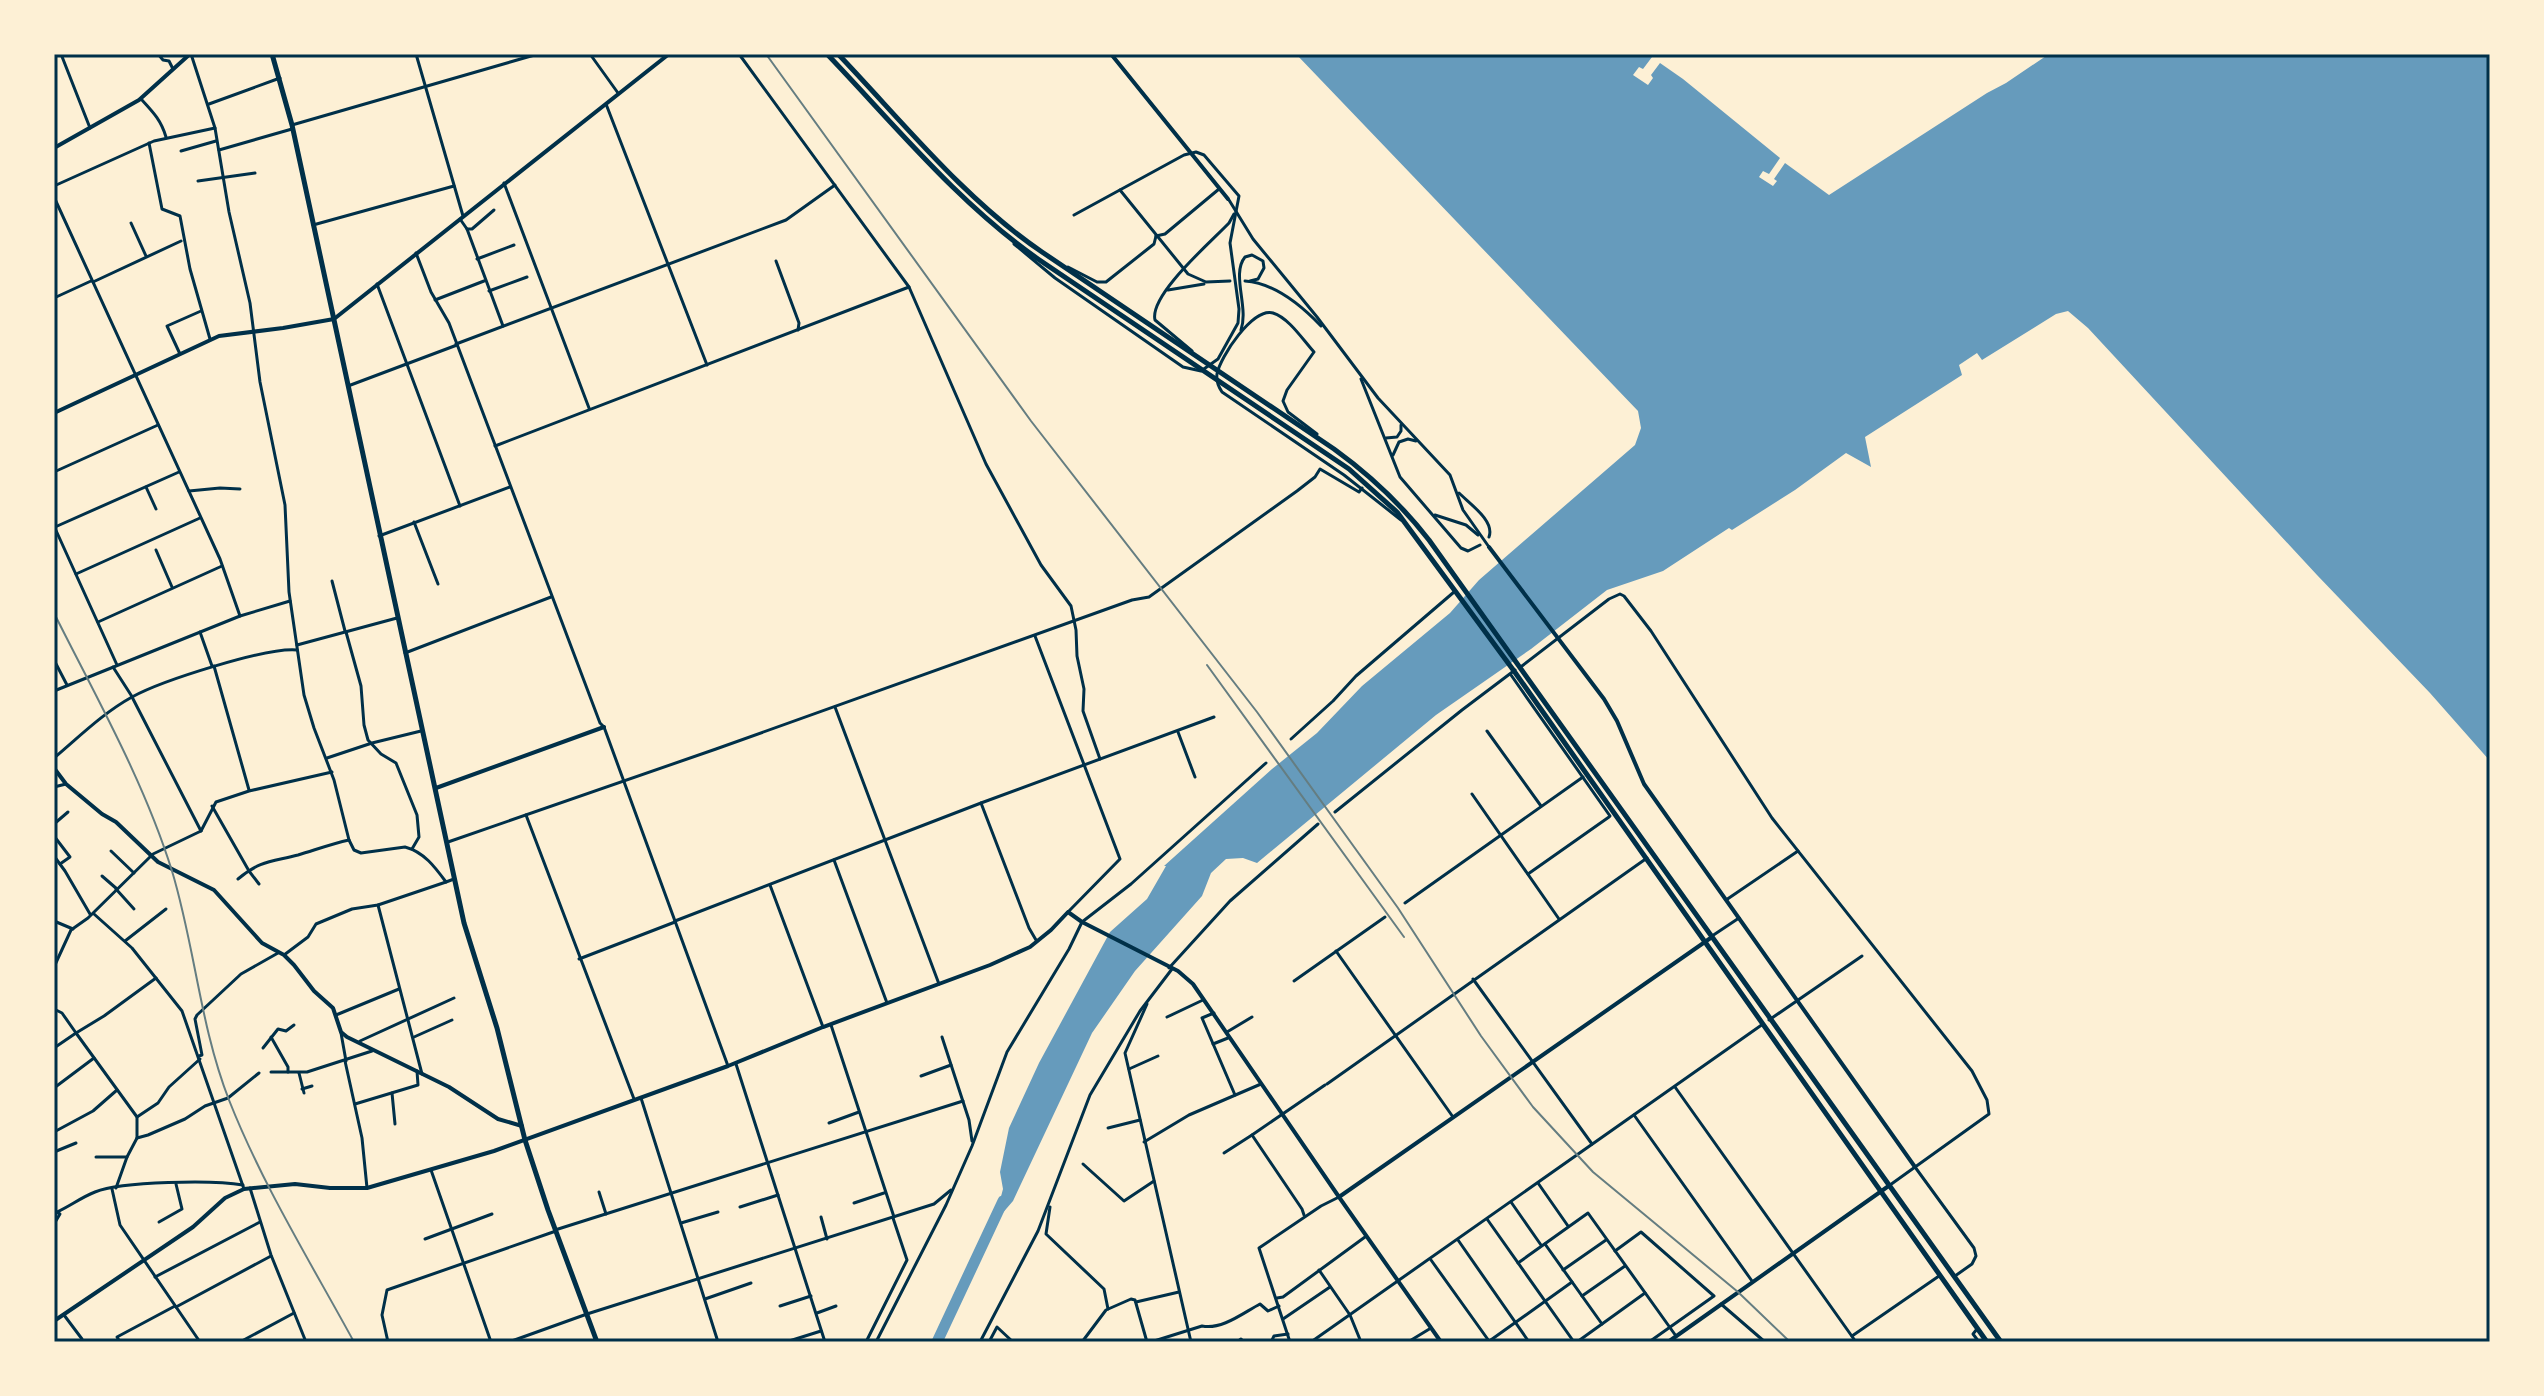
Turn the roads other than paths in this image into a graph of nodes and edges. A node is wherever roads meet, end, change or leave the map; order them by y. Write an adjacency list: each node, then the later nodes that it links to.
1 (61, 54): 21 (street)
2 (158, 54): 13 (street)
3 (190, 54): 13 (street); 18 (street)
4 (272, 54): 14 (highway)
5 (416, 54): 15 (street)
6 (538, 54): 15 (street)
7 (590, 54): 16 (street)
8 (739, 54): 34 (street)
9 (827, 54): 47 (highway)
10 (838, 54): 52 (highway)
11 (1111, 54): 29 (street)
12 (665, 55): 16 (street)
13 (173, 69): 17 (street)
14 (280, 78): 18 (street); 20 (highway)
15 (425, 86): 20 (street); 36 (street)
16 (618, 94): 19 (street)
17 (141, 99): 21 (street); 23 (street)
18 (209, 104): 22 (street)
19 (606, 104): 33 (street); 57 (street)
20 (292, 127): 27 (street); 46 (highway)
21 (90, 128): 26 (street)
22 (215, 128): 23 (street); 24 (street)
23 (166, 137): 25 (street)
24 (217, 141): 27 (street); 28 (street)
25 (149, 143): 35 (street); 71 (street)
26 (54, 148)
27 (219, 150): 31 (street)
28 (181, 151)
29 (1189, 153): 37 (street); 38 (street); 42 (street)
30 (255, 173): 31 (street)
31 (224, 177): 32 (street); 75 (street)
32 (198, 181)
33 (504, 183): 44 (street); 70 (street)
34 (835, 185): 57 (street); 65 (street)
35 (54, 186)
36 (454, 186): 44 (street); 46 (street)
37 (1220, 189): 40 (street); 49 (street)
38 (1119, 190): 43 (street); 49 (street)
39 (54, 197): 61 (street)
40 (1228, 199): 42 (street)
41 (494, 210): 48 (street)
42 (1236, 210): 58 (street); 77 (street); 79 (street)
43 (1074, 215)
44 (461, 218): 48 (street); 53 (street)
45 (131, 223): 54 (street)
46 (313, 225): 72 (highway)
47 (996, 228): 77 (street); 112 (highway)
48 (467, 229): 55 (street)
49 (1156, 236): 52 (street); 58 (street)
50 (181, 241): 54 (street)
51 (514, 245): 55 (street)
52 (1042, 252): 85 (highway)
53 (416, 253): 64 (street); 69 (street)
54 (147, 257): 61 (street)
55 (477, 259): 60 (street)
56 (776, 261): 74 (street)
57 (667, 265): 70 (street); 82 (street)
58 (1184, 269): 63 (street); 67 (street)
59 (527, 277): 66 (street)
60 (485, 280): 66 (street); 69 (street)
61 (93, 281): 68 (street); 84 (street)
62 (1230, 281): 63 (street)
63 (1212, 282): 67 (street)
64 (377, 284): 72 (street); 81 (street)
65 (909, 287): 74 (street); 127 (street)
66 (489, 291): 73 (street)
67 (1165, 291): 85 (street)
68 (54, 298)
69 (435, 300): 78 (street)
70 (552, 308): 73 (street); 87 (street)
71 (202, 310): 76 (street); 80 (street)
72 (334, 319): 75 (street); 86 (highway)
73 (503, 327): 78 (street)
74 (798, 330): 82 (street)
75 (254, 332): 76 (street); 123 (street)
76 (210, 339): 80 (street)
77 (1234, 339): 79 (street); 95 (street); 100 (street)
78 (456, 345): 81 (street); 93 (street)
79 (1340, 346): 83 (street)
80 (180, 354): 84 (street)
81 (407, 363): 86 (street); 104 (street)
82 (707, 365): 87 (street)
83 (1358, 372): 89 (street); 91 (street)
84 (136, 376): 88 (street); 90 (street)
85 (1225, 376): 95 (highway)
86 (347, 386): 110 (highway)
87 (589, 409): 93 (street)
88 (54, 413)
89 (1399, 422): 91 (street); 92 (street)
90 (158, 425): 96 (street); 97 (street)
91 (1384, 437): 94 (street)
92 (1419, 443): 94 (street); 102 (street)
93 (495, 446): 99 (street)
94 (1392, 459): 106 (street)
95 (1357, 466): 121 (highway)
96 (54, 472)
97 (179, 472): 98 (street); 103 (street)
98 (146, 487): 105 (street); 109 (street)
99 (510, 487): 104 (street); 122 (street)
100 (1362, 488): 112 (street); 127 (street)
101 (240, 489): 103 (street)
102 (1456, 490): 111 (street); 114 (street)
103 (189, 491): 107 (street)
104 (460, 506): 108 (street)
105 (156, 509)
106 (1431, 512): 113 (street); 114 (street)
107 (201, 518): 116 (street); 117 (street)
108 (414, 522): 110 (street); 119 (street)
109 (54, 527): 117 (street)
110 (379, 536): 125 (highway)
111 (1489, 537)
112 (1422, 544): 121 (highway)
113 (1480, 545)
114 (1489, 547): 131 (street)
115 (156, 550): 120 (street)
116 (222, 566): 120 (street); 124 (street)
117 (76, 574): 126 (street)
118 (332, 581): 129 (street)
119 (438, 584)
120 (173, 588): 126 (street)
121 (1459, 591): 137 (highway); 147 (street)
122 (552, 596): 133 (street); 143 (street)
123 (290, 601): 124 (street); 132 (street)
124 (240, 616): 128 (street)
125 (397, 618): 129 (street); 133 (highway)
126 (98, 622): 135 (street)
127 (1074, 622): 130 (street); 151 (street)
128 (200, 632): 135 (street); 136 (street)
129 (345, 632): 132 (street); 148 (street)
130 (1035, 636): 141 (street); 153 (street)
131 (1558, 638): 137 (street); 181 (street); 197 (street)
132 (297, 648): 136 (street); 150 (street)
133 (405, 653): 144 (highway)
134 (54, 660): 138 (street)
135 (115, 666): 138 (street); 140 (street)
136 (213, 667): 140 (street); 162 (street)
137 (1514, 669): 157 (street); 168 (street); 169 (highway); 211 (highway)
138 (67, 686): 139 (street)
139 (54, 691)
140 (131, 697): 149 (street); 173 (street)
141 (835, 706): 158 (street); 176 (street)
142 (1214, 717): 145 (street)
143 (604, 727): 158 (street); 161 (street)
144 (421, 731): 148 (street); 161 (highway)
145 (1177, 731): 151 (street); 156 (street)
146 (1487, 731): 166 (street)
147 (1291, 739)
148 (371, 744): 150 (street); 179 (street)
149 (54, 758)
150 (327, 758): 155 (street)
151 (1100, 759): 153 (street)
152 (1266, 763): 209 (street)
153 (1084, 764): 164 (street); 202 (street)
154 (54, 768): 159 (street)
155 (332, 772): 162 (street); 177 (street)
156 (1195, 777)
157 (1583, 777): 166 (street); 169 (street)
158 (623, 780): 170 (street); 208 (street)
159 (66, 784): 160 (street); 182 (street)
160 (54, 787)
161 (436, 788): 178 (highway)
162 (249, 791): 165 (street)
163 (1472, 794): 174 (street)
164 (981, 803): 176 (street); 213 (street)
165 (212, 806): 173 (street); 187 (street)
166 (1541, 806): 174 (street)
167 (68, 812): 171 (street)
168 (1335, 812)
169 (1612, 814): 184 (highway); 189 (street)
170 (526, 815): 178 (street); 218 (street)
171 (54, 824)
172 (1318, 824): 220 (street)
173 (201, 831): 182 (street)
174 (1500, 835): 189 (street); 198 (street)
175 (54, 836): 186 (street)
176 (884, 839): 185 (street); 224 (street)
177 (349, 840): 179 (street); 187 (street)
178 (446, 842): 192 (highway)
179 (412, 849): 193 (street)
180 (111, 851): 188 (street)
181 (1798, 851): 197 (street); 306 (street)
182 (153, 854): 188 (street); 216 (street)
183 (54, 856): 186 (street)
184 (1647, 858): 206 (street); 214 (highway)
185 (834, 860): 195 (street); 230 (street)
186 (60, 864): 203 (street)
187 (249, 871): 191 (street); 194 (street)
188 (134, 873): 196 (street)
189 (1528, 874): 206 (street)
190 (102, 876): 196 (street)
191 (238, 879)
192 (454, 879): 193 (street); 289 (highway)
193 (446, 882): 199 (street)
194 (259, 884)
195 (770, 885): 208 (street); 241 (street)
196 (117, 889): 200 (street); 203 (street)
197 (1726, 900): 205 (street)
198 (1405, 903)
199 (378, 905): 216 (street); 225 (street)
200 (134, 909)
201 (166, 909): 212 (street)
202 (1068, 912): 209 (street); 213 (street)
203 (92, 914): 210 (street); 212 (street)
204 (1385, 917): 215 (street)
205 (1739, 918): 211 (street); 229 (street)
206 (1559, 920): 222 (street)
207 (54, 921): 210 (street)
208 (675, 922): 218 (street); 261 (street)
209 (1083, 923): 220 (street); 296 (street)
210 (73, 929): 219 (street)
211 (1712, 937): 214 (street); 238 (highway)
212 (125, 941): 221 (street)
213 (1037, 942): 224 (street)
214 (1704, 942): 238 (highway); 258 (street)
215 (1336, 951): 223 (street); 244 (street)
216 (281, 954): 233 (street); 256 (street)
217 (1862, 956): 229 (street)
218 (579, 959): 277 (street)
219 (54, 967)
220 (1169, 968): 227 (street); 228 (street)
221 (156, 978): 243 (street); 256 (street)
222 (1473, 979): 244 (street); 258 (street)
223 (1294, 981)
224 (939, 984): 230 (street)
225 (401, 989): 233 (street); 236 (street)
226 (454, 998): 236 (street)
227 (1148, 1000): 262 (street); 322 (street)
228 (1204, 1000): 232 (street); 234 (street)
229 (1797, 1001): 238 (street); 306 (street)
230 (887, 1004): 240 (street)
231 (54, 1009): 243 (street)
232 (1214, 1013): 245 (street); 250 (street)
233 (336, 1015): 242 (street)
234 (1167, 1017)
235 (1252, 1017): 245 (street)
236 (409, 1018): 247 (street); 249 (street)
237 (452, 1020): 247 (street)
238 (1766, 1022): 271 (street); 311 (highway); 318 (highway)
239 (294, 1025): 246 (street)
240 (831, 1025): 241 (street); 281 (street)
241 (823, 1027): 259 (street)
242 (341, 1032): 249 (street); 257 (street)
243 (76, 1033): 251 (street); 255 (street)
244 (1396, 1034): 282 (street); 285 (street)
245 (1229, 1035): 250 (street); 269 (street)
246 (271, 1037): 252 (street); 264 (street)
247 (414, 1037): 265 (street)
248 (942, 1037): 260 (street)
249 (356, 1043): 253 (street)
250 (1213, 1044): 275 (street)
251 (54, 1048)
252 (263, 1048)
253 (372, 1051): 257 (street); 265 (street)
254 (1158, 1056): 262 (street)
255 (94, 1058): 272 (street); 273 (street)
256 (199, 1058): 279 (street); 284 (street)
257 (345, 1061): 267 (street); 280 (street)
258 (1533, 1062): 285 (street); 299 (street)
259 (736, 1063): 261 (street); 304 (street)
260 (951, 1065): 268 (street); 278 (street)
261 (728, 1066): 276 (street)
262 (1128, 1069): 286 (street)
263 (271, 1072): 264 (street)
264 (288, 1072): 267 (street)
265 (419, 1072): 274 (street); 289 (street)
266 (259, 1073): 279 (street)
267 (299, 1073): 270 (street)
268 (921, 1076)
269 (1261, 1084): 275 (street); 282 (street)
270 (312, 1086)
271 (1675, 1086): 283 (street); 349 (street)
272 (54, 1088)
273 (117, 1090): 284 (street); 292 (street)
274 (392, 1093): 280 (street); 288 (street)
275 (1235, 1095): 297 (street)
276 (641, 1098): 277 (street); 319 (street)
277 (634, 1100): 295 (street)
278 (963, 1101): 291 (street); 296 (street)
279 (215, 1102): 294 (street); 312 (street)
280 (355, 1104): 315 (street)
281 (859, 1111): 287 (street); 291 (street)
282 (1281, 1115): 293 (street); 321 (street)
283 (1634, 1115): 299 (street); 366 (street)
284 (137, 1117): 294 (street)
285 (1453, 1117): 321 (street)
286 (1140, 1120): 290 (street); 297 (street)
287 (829, 1123)
288 (395, 1124)
289 (522, 1126): 295 (highway)
290 (1108, 1128)
291 (866, 1131): 304 (street); 317 (street)
292 (54, 1132)
293 (1252, 1135): 301 (street); 331 (street)
294 (137, 1138): 303 (street)
295 (525, 1140): 307 (street); 340 (highway)
296 (973, 1142): 313 (street)
297 (1144, 1142): 308 (street)
298 (76, 1143): 300 (street)
299 (1592, 1144): 309 (street)
300 (54, 1152)
301 (1224, 1153)
302 (96, 1157): 303 (street)
303 (127, 1157): 314 (street)
304 (769, 1163): 319 (street); 320 (street)
305 (1083, 1164): 308 (street)
306 (1915, 1167): 311 (street); 361 (street)
307 (431, 1170): 315 (street); 339 (street)
308 (1154, 1181): 369 (street)
309 (1538, 1183): 323 (street); 338 (street)
310 (176, 1184): 312 (street); 314 (street); 334 (street)
311 (1890, 1185): 318 (street); 361 (highway)
312 (246, 1187): 315 (street); 335 (street); 352 (street)
313 (954, 1187): 332 (street); 357 (street)
314 (114, 1188): 326 (street); 352 (street)
315 (367, 1188)
316 (599, 1192): 329 (street)
317 (886, 1192): 324 (street); 332 (street)
318 (1880, 1192): 349 (street); 360 (highway)
319 (672, 1194): 329 (street); 336 (street)
320 (779, 1195): 325 (street); 347 (street)
321 (1339, 1197): 331 (street); 341 (street)
322 (1051, 1201): 382 (street); 414 (street)
323 (1511, 1202): 333 (street); 346 (street)
324 (854, 1203)
325 (740, 1207)
326 (56, 1212): 337 (street)
327 (718, 1212): 336 (street)
328 (492, 1214): 339 (street)
329 (606, 1214): 340 (street)
330 (821, 1217): 343 (street)
331 (1304, 1217): 373 (street)
332 (893, 1218): 343 (street); 353 (street)
333 (1487, 1219): 344 (street); 355 (street)
334 (159, 1222)
335 (260, 1222): 350 (street); 362 (street)
336 (681, 1223): 363 (street)
337 (54, 1224)
338 (1569, 1227): 345 (street); 346 (street)
339 (452, 1229): 342 (street); 354 (street)
340 (555, 1230): 354 (street); 385 (highway)
341 (1367, 1236): 358 (street); 364 (street)
342 (425, 1239)
343 (827, 1239): 347 (street)
344 (1458, 1240): 351 (street); 390 (street)
345 (1607, 1240): 348 (street); 359 (street)
346 (1544, 1245): 355 (street); 359 (street)
347 (796, 1249): 363 (street); 371 (street)
348 (1615, 1251): 356 (street); 392 (street)
349 (1793, 1254): 366 (street); 399 (street)
350 (271, 1255): 378 (street); 383 (street)
351 (1431, 1259): 364 (street); 428 (street)
352 (144, 1260): 362 (street); 386 (street)
353 (907, 1260): 357 (street); 412 (street)
354 (463, 1263): 405 (street); 406 (street)
355 (1518, 1263): 376 (street)
356 (1626, 1266): 370 (street); 372 (street)
357 (914, 1268): 413 (street)
358 (1319, 1270): 368 (street); 373 (street)
359 (1563, 1270): 365 (street)
360 (1939, 1276): 394 (highway); 399 (street)
361 (1955, 1276): 437 (highway)
362 (155, 1277): 378 (street)
363 (699, 1280): 374 (street); 385 (street)
364 (1398, 1281): 387 (street); 393 (street)
365 (1572, 1282): 372 (street); 376 (street)
366 (1753, 1282): 377 (street)
367 (751, 1283): 374 (street)
368 (1331, 1287): 387 (street); 388 (street)
369 (1179, 1292): 375 (street); 396 (street)
370 (1645, 1293): 391 (street); 392 (street)
371 (811, 1296): 379 (street); 384 (street)
372 (1582, 1296): 391 (street)
373 (1277, 1298): 381 (street)
374 (705, 1299): 409 (street)
375 (1135, 1302): 382 (street); 418 (street)
376 (1546, 1302): 390 (street); 430 (street)
377 (1721, 1304): 398 (street); 433 (street)
378 (175, 1306): 401 (street); 402 (street)
379 (780, 1306)
380 (836, 1306): 384 (street)
381 (1279, 1306): 388 (street); 396 (street)
382 (1108, 1309): 417 (street)
383 (294, 1313): 403 (street); 404 (street)
384 (817, 1313): 395 (street)
385 (587, 1314): 407 (street); 408 (highway)
386 (64, 1315): 389 (street); 400 (street)
387 (1350, 1315): 424 (street); 425 (street)
388 (1283, 1319): 397 (street)
389 (54, 1321)
390 (1516, 1323): 428 (street); 429 (street)
391 (1602, 1324): 430 (street)
392 (1670, 1327): 398 (street); 431 (street)
393 (1431, 1328): 426 (street); 427 (street)
394 (1977, 1328): 435 (street); 436 (highway)
395 (821, 1330): 410 (street); 411 (street)
396 (1188, 1331): 418 (street); 419 (street)
397 (1288, 1334): 422 (street); 423 (street)
398 (1676, 1336): 432 (street)
399 (1852, 1336): 434 (street)
400 (82, 1339)
401 (120, 1342)
402 (200, 1342)
403 (240, 1342)
404 (306, 1342)
405 (388, 1342)
406 (491, 1342)
407 (509, 1342)
408 (597, 1342)
409 (718, 1342)
410 (789, 1342)
411 (825, 1342)
412 (866, 1342)
413 (876, 1342)
414 (980, 1342)
415 (989, 1342): 416 (street)
416 (1013, 1342)
417 (1082, 1342)
418 (1149, 1342)
419 (1191, 1342)
420 (1237, 1342): 421 (street)
421 (1244, 1342)
422 (1271, 1342)
423 (1290, 1342)
424 (1311, 1342)
425 (1361, 1342)
426 (1408, 1342)
427 (1441, 1342)
428 (1489, 1342)
429 (1529, 1342)
430 (1575, 1342)
431 (1649, 1342)
432 (1668, 1342)
433 (1765, 1342)
434 (1856, 1342)
435 (1979, 1342)
436 (1987, 1342)
437 (2001, 1342)

